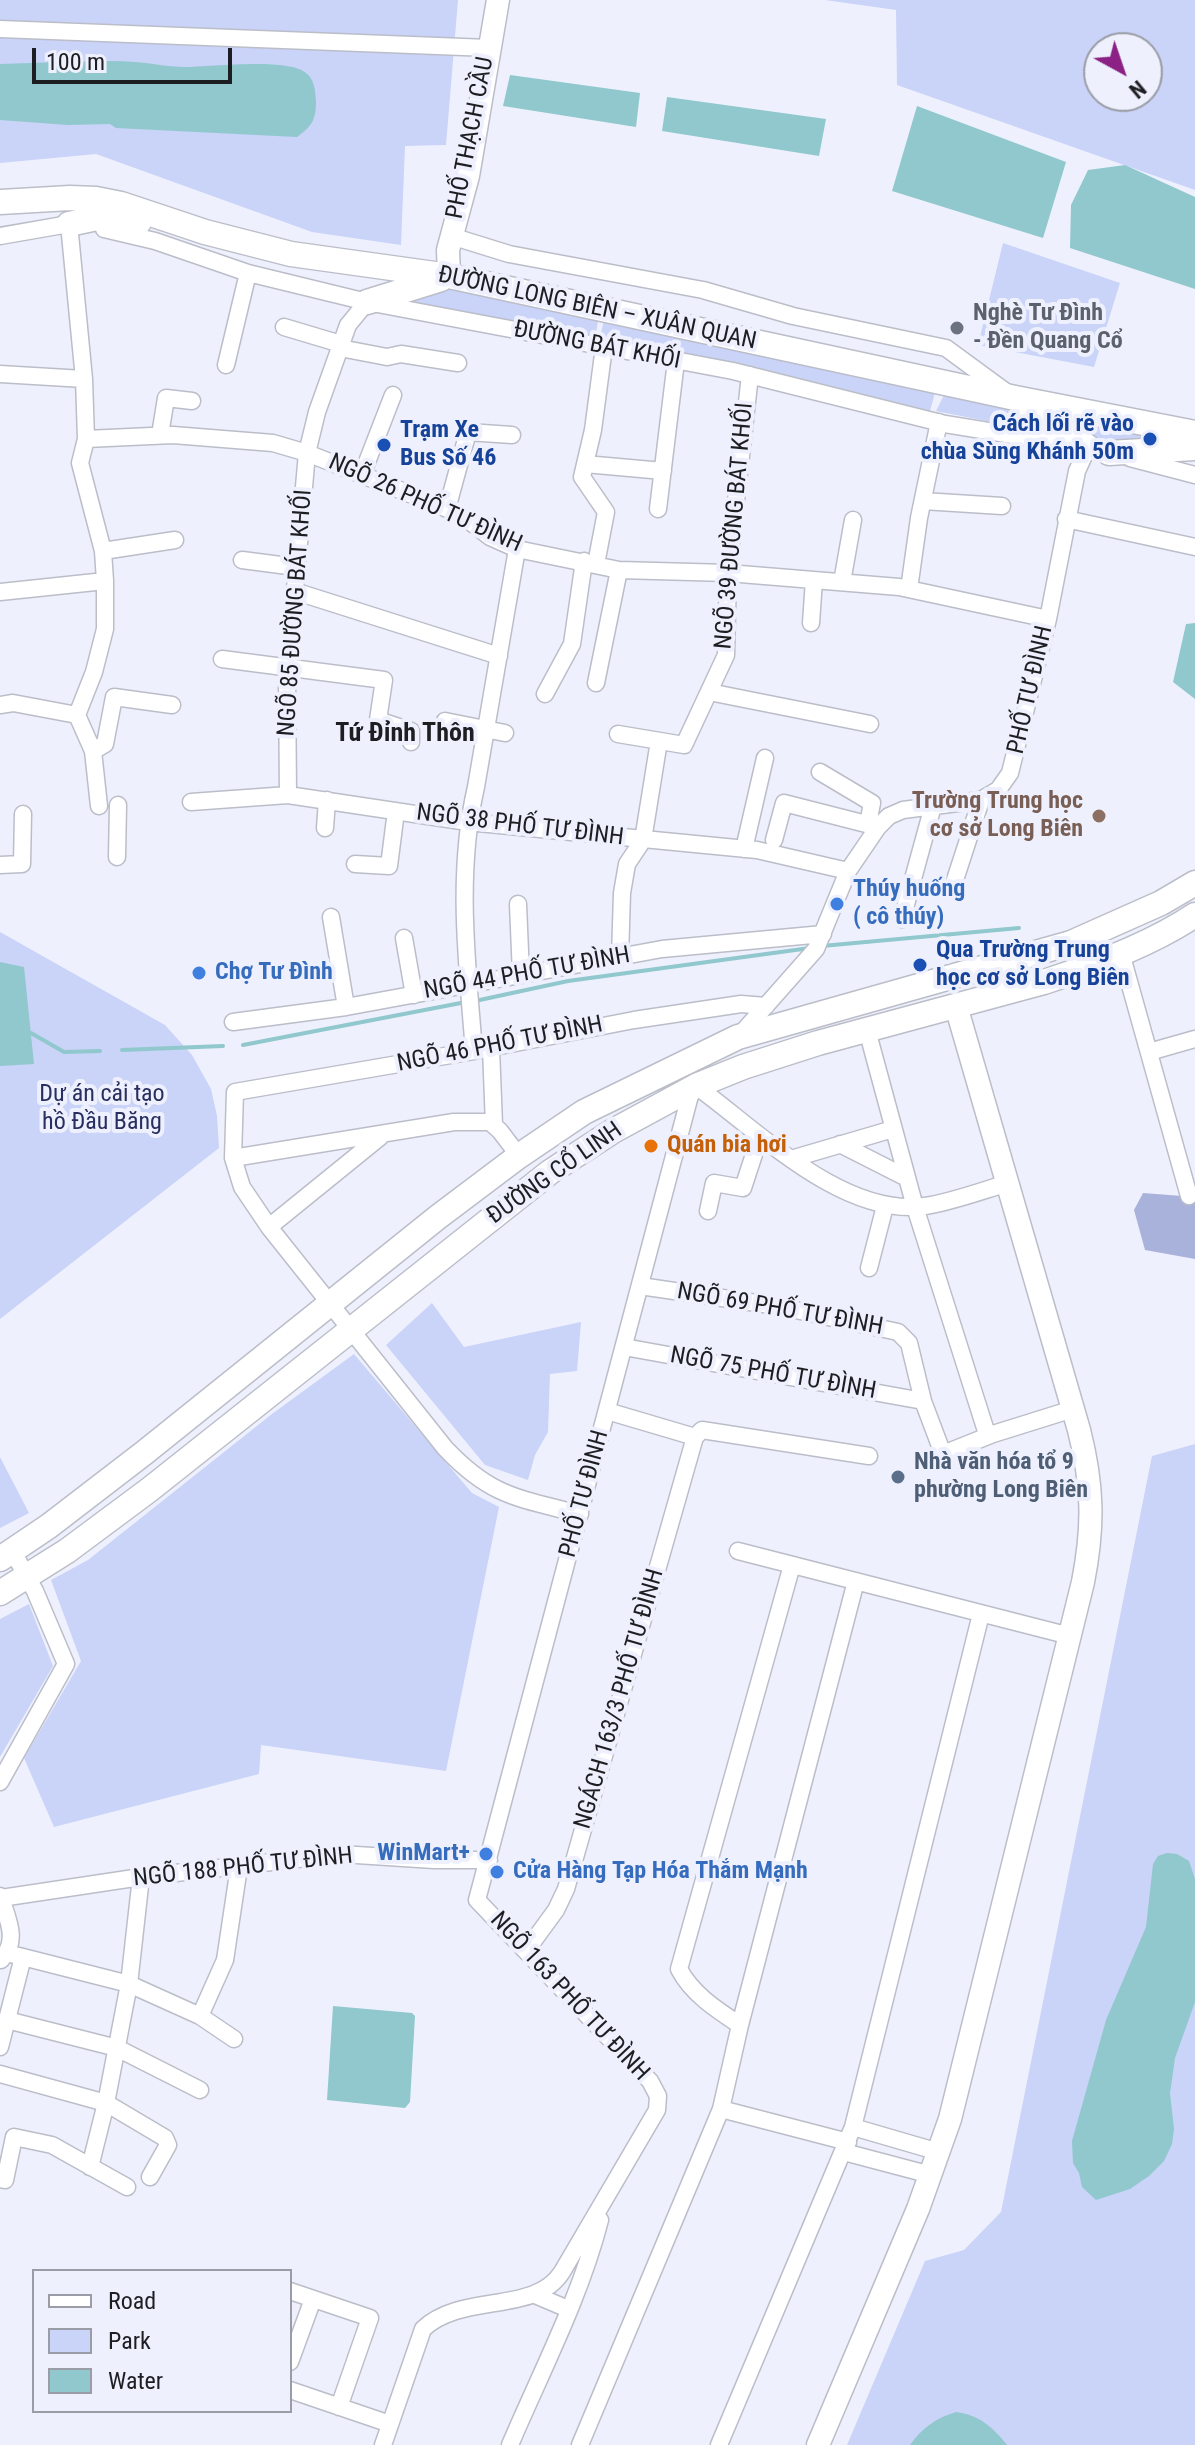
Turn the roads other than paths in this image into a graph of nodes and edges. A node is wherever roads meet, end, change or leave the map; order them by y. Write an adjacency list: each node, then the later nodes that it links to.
1 (498, 0): 3 (street, PHỐ THẠCH CẦU)
2 (0, 29): 3 (street)
3 (489, 48): 8 (street, PHỐ THẠCH CẦU)
4 (0, 202): 6 (main road, ĐƯỜNG LONG BIÊN – XUÂN QUAN)
5 (69, 224): 6 (main road); 7 (street, ĐƯỜNG BÁT KHỐI); 9 (street, ĐƯỜNG BÁT KHỐI); 20 (street)
6 (205, 232): 10 (main road, ĐƯỜNG LONG BIÊN – XUÂN QUAN)
7 (0, 236)
8 (451, 236): 10 (street, PHỐ THẠCH CẦU); 22 (street)
9 (248, 273): 11 (street, ĐƯỜNG BÁT KHỐI); 17 (street)
10 (449, 276): 11 (main road); 22 (main road, ĐƯỜNG LONG BIÊN – XUÂN QUAN)
11 (367, 302): 13 (street, NGÕ 85 ĐƯỜNG BÁT KHỐI); 14 (street, ĐƯỜNG BÁT KHỐI)
12 (284, 327): 13 (street)
13 (341, 346): 16 (street); 31 (street, NGÕ 85 ĐƯỜNG BÁT KHỐI)
14 (604, 347): 15 (street, ĐƯỜNG BÁT KHỐI); 32 (street)
15 (676, 361): 19 (street, ĐƯỜNG BÁT KHỐI); 33 (street)
16 (458, 363)
17 (226, 365)
18 (0, 374): 20 (street)
19 (750, 375): 24 (street, ĐƯỜNG BÁT KHỐI); 50 (street, NGÕ 39 ĐƯỜNG BÁT KHỐI)
20 (84, 379): 28 (street)
21 (393, 395): 34 (street)
22 (1015, 398): 25 (main road, ĐƯỜNG LONG BIÊN – XUÂN QUAN); 30 (main road)
23 (192, 401): 26 (street)
24 (939, 422): 30 (street, ĐƯỜNG BÁT KHỐI); 36 (street)
25 (1195, 433)
26 (160, 435): 28 (street, NGÕ 26 PHỐ TƯ ĐÌNH); 31 (street, NGÕ 26 PHỐ TƯ ĐÌNH)
27 (512, 435): 38 (street)
28 (86, 439): 45 (street)
29 (1195, 448): 30 (main road)
30 (1098, 450): 35 (street, ĐƯỜNG BÁT KHỐI); 40 (street, PHỐ TƯ ĐÌNH)
31 (307, 453): 34 (street, NGÕ 26 PHỐ TƯ ĐÌNH); 48 (street, NGÕ 85 ĐƯỜNG BÁT KHỐI)
32 (585, 464): 33 (street); 47 (street)
33 (663, 471): 39 (street)
34 (362, 475): 38 (street, NGÕ 26 PHỐ TƯ ĐÌNH)
35 (1195, 475)
36 (923, 501): 37 (street); 54 (street)
37 (1002, 506)
38 (447, 509): 44 (street, NGÕ 26 PHỐ TƯ ĐÌNH)
39 (658, 509)
40 (1066, 519): 43 (street); 57 (street, PHỐ TƯ ĐÌNH)
41 (853, 520): 53 (street)
42 (175, 540): 45 (street)
43 (1195, 547)
44 (517, 549): 47 (street, NGÕ 26 PHỐ TƯ ĐÌNH); 59 (street)
45 (103, 551): 52 (street)
46 (242, 560): 48 (street)
47 (590, 563): 49 (street, NGÕ 26 PHỐ TƯ ĐÌNH); 64 (street)
48 (296, 567): 55 (street, NGÕ 85 ĐƯỜNG BÁT KHỐI)
49 (619, 570): 50 (street, NGÕ 26 PHỐ TƯ ĐÌNH); 62 (street)
50 (728, 573): 51 (street, NGÕ 26 PHỐ TƯ ĐÌNH); 63 (street, NGÕ 39 ĐƯỜNG BÁT KHỐI)
51 (814, 580): 53 (street, NGÕ 26 PHỐ TƯ ĐÌNH); 58 (street)
52 (105, 581): 56 (street); 67 (street)
53 (842, 582): 54 (street, NGÕ 26 PHỐ TƯ ĐÌNH)
54 (909, 589): 57 (street, NGÕ 26 PHỐ TƯ ĐÌNH)
55 (294, 591): 59 (street); 61 (street, NGÕ 85 ĐƯỜNG BÁT KHỐI)
56 (0, 592)
57 (1048, 619): 80 (street, PHỐ TƯ ĐÌNH)
58 (811, 623)
59 (499, 656): 70 (street)
60 (222, 659): 61 (street)
61 (288, 667): 74 (street); 78 (street, NGÕ 85 ĐƯỜNG BÁT KHỐI)
62 (596, 683)
63 (709, 692): 69 (street); 73 (street, NGÕ 39 ĐƯỜNG BÁT KHỐI)
64 (545, 694)
65 (0, 705): 67 (street)
66 (172, 705): 75 (street)
67 (77, 715): 75 (street)
68 (445, 721): 70 (street)
69 (870, 724)
70 (486, 730): 71 (street); 87 (street)
71 (505, 733)
72 (618, 734): 73 (street, NGÕ 39 ĐƯỜNG BÁT KHỐI)
73 (659, 741): 90 (street)
74 (411, 742)
75 (93, 751): 83 (street)
76 (765, 758): 92 (street)
77 (820, 772): 88 (street)
78 (288, 795): 79 (street, NGÕ 38 PHỐ TƯ ĐÌNH); 81 (street, NGÕ 38 PHỐ TƯ ĐÌNH)
79 (327, 800): 85 (street, NGÕ 38 PHỐ TƯ ĐÌNH); 89 (street)
80 (981, 800): 84 (street); 97 (street)
81 (191, 802)
82 (118, 805): 93 (street)
83 (99, 806)
84 (933, 806): 88 (street); 102 (street)
85 (396, 811): 87 (street, NGÕ 38 PHỐ TƯ ĐÌNH); 94 (street)
86 (23, 814): 95 (street)
87 (468, 822): 90 (street, NGÕ 38 PHỐ TƯ ĐÌNH); 110 (street)
88 (873, 826): 91 (street); 96 (street)
89 (325, 828)
90 (643, 840): 92 (street, NGÕ 38 PHỐ TƯ ĐÌNH); 107 (street)
91 (774, 840)
92 (744, 849): 96 (street, NGÕ 38 PHỐ TƯ ĐÌNH)
93 (117, 857)
94 (355, 864)
95 (0, 865)
96 (848, 871): 104 (street)
97 (954, 883)
98 (1195, 883): 106 (main road, ĐƯỜNG CỔ LINH)
99 (518, 904): 108 (street)
100 (1195, 915): 105 (main road, ĐƯỜNG CỔ LINH)
101 (331, 917): 114 (street)
102 (902, 919)
103 (404, 938): 111 (street)
104 (820, 940): 107 (street, NGÕ 44 PHỐ TƯ ĐÌNH); 112 (street)
105 (1121, 953): 109 (main road, ĐƯỜNG CỔ LINH); 120 (street)
106 (1035, 954): 109 (main road); 117 (main road, ĐƯỜNG CỔ LINH)
107 (620, 957): 108 (street, NGÕ 44 PHỐ TƯ ĐÌNH)
108 (521, 975): 110 (street, NGÕ 44 PHỐ TƯ ĐÌNH)
109 (1044, 982): 113 (main road, ĐƯỜNG CỔ LINH)
110 (469, 989): 111 (street, NGÕ 44 PHỐ TƯ ĐÌNH); 119 (street)
111 (414, 995): 114 (street, NGÕ 44 PHỐ TƯ ĐÌNH)
112 (766, 1006): 117 (street); 119 (street, NGÕ 46 PHỐ TƯ ĐÌNH)
113 (956, 1006): 116 (main road, ĐƯỜNG CỔ LINH); 131 (street)
114 (346, 1007): 115 (street, NGÕ 44 PHỐ TƯ ĐÌNH)
115 (233, 1022)
116 (867, 1030): 121 (main road, ĐƯỜNG CỔ LINH); 123 (street)
117 (738, 1037): 127 (main road, ĐƯỜNG CỔ LINH)
118 (1195, 1039): 120 (street)
119 (483, 1049): 122 (street); 128 (street, NGÕ 46 PHỐ TƯ ĐÌNH)
120 (1149, 1052): 132 (street)
121 (694, 1087): 125 (street); 138 (street, PHỐ TƯ ĐÌNH); 140 (main road, ĐƯỜNG CỔ LINH)
122 (494, 1125): 124 (street); 127 (street)
123 (893, 1129): 126 (street); 130 (street)
124 (381, 1136): 128 (street); 136 (street)
125 (760, 1136): 129 (street); 135 (street)
126 (840, 1144): 129 (street); 130 (street)
127 (519, 1156): 139 (main road, ĐƯỜNG CỔ LINH)
128 (233, 1158): 136 (street)
129 (791, 1159): 133 (street)
130 (907, 1178): 134 (street)
131 (1008, 1183): 134 (street); 143 (street)
132 (1189, 1196)
133 (885, 1206): 134 (street); 137 (street)
134 (915, 1207): 145 (street)
135 (708, 1211)
136 (269, 1227): 139 (street)
137 (869, 1268)
138 (640, 1286): 141 (street, PHỐ TƯ ĐÌNH); 142 (street, NGÕ 69 PHỐ TƯ ĐÌNH)
139 (329, 1304): 140 (street); 150 (main road, ĐƯỜNG CỔ LINH)
140 (350, 1330): 148 (street); 152 (main road, ĐƯỜNG CỔ LINH)
141 (624, 1347): 142 (street, NGÕ 75 PHỐ TƯ ĐÌNH); 144 (street, PHỐ TƯ ĐÌNH)
142 (923, 1401): 145 (street)
143 (1073, 1409): 145 (street); 156 (street)
144 (607, 1411): 146 (street); 148 (street, PHỐ TƯ ĐÌNH)
145 (993, 1434)
146 (695, 1437): 147 (street); 163 (street, NGÁCH 163/3 PHỐ TƯ ĐÌNH)
147 (869, 1456)
148 (580, 1514): 158 (street, PHỐ TƯ ĐÌNH)
149 (738, 1551): 151 (street)
150 (7, 1556): 152 (street)
151 (792, 1565): 153 (street); 168 (street)
152 (28, 1577): 154 (main road, ĐƯỜNG CỔ LINH); 157 (street)
153 (856, 1581): 155 (street); 168 (street)
154 (0, 1593)
155 (981, 1614): 156 (street); 176 (street)
156 (1070, 1636): 177 (street)
157 (0, 1782)
158 (489, 1860): 159 (street, NGÕ 188 PHỐ TƯ ĐÌNH); 162 (street, PHỐ TƯ ĐÌNH)
159 (239, 1867): 160 (street, NGÕ 188 PHỐ TƯ ĐÌNH); 166 (street)
160 (141, 1877): 161 (street, NGÕ 188 PHỐ TƯ ĐÌNH); 165 (street)
161 (0, 1897): 164 (street)
162 (477, 1900): 163 (street, NGÕ 163 PHỐ TƯ ĐÌNH)
163 (526, 1951): 183 (street, NGÕ 163 PHỐ TƯ ĐÌNH)
164 (10, 1957): 165 (street); 167 (street)
165 (129, 1984): 166 (street); 171 (street)
166 (200, 2016): 169 (street)
167 (7, 2020): 170 (street); 171 (street)
168 (740, 2025): 175 (street)
169 (234, 2039)
170 (0, 2047)
171 (117, 2048): 173 (street); 174 (street)
172 (0, 2074): 174 (street)
173 (200, 2090)
174 (106, 2103): 178 (street); 180 (street)
175 (721, 2109): 176 (street); 194 (street)
176 (849, 2140): 177 (street); 179 (street); 195 (street)
177 (939, 2152): 179 (street)
178 (90, 2167): 181 (street); 182 (street)
179 (931, 2175): 196 (street)
180 (150, 2177)
181 (0, 2179)
182 (127, 2187)
183 (604, 2201): 185 (street, NGÕ 163 PHỐ TƯ ĐÌNH); 187 (street)
184 (292, 2292): 186 (street)
185 (535, 2295): 187 (street); 191 (street)
186 (313, 2299): 188 (street); 190 (street)
187 (568, 2309): 193 (street)
188 (292, 2357)
189 (292, 2391): 190 (street)
190 (339, 2407): 191 (street)
191 (390, 2424): 192 (street)
192 (383, 2445)
193 (510, 2445)
194 (580, 2445)
195 (719, 2445)
196 (818, 2445)

